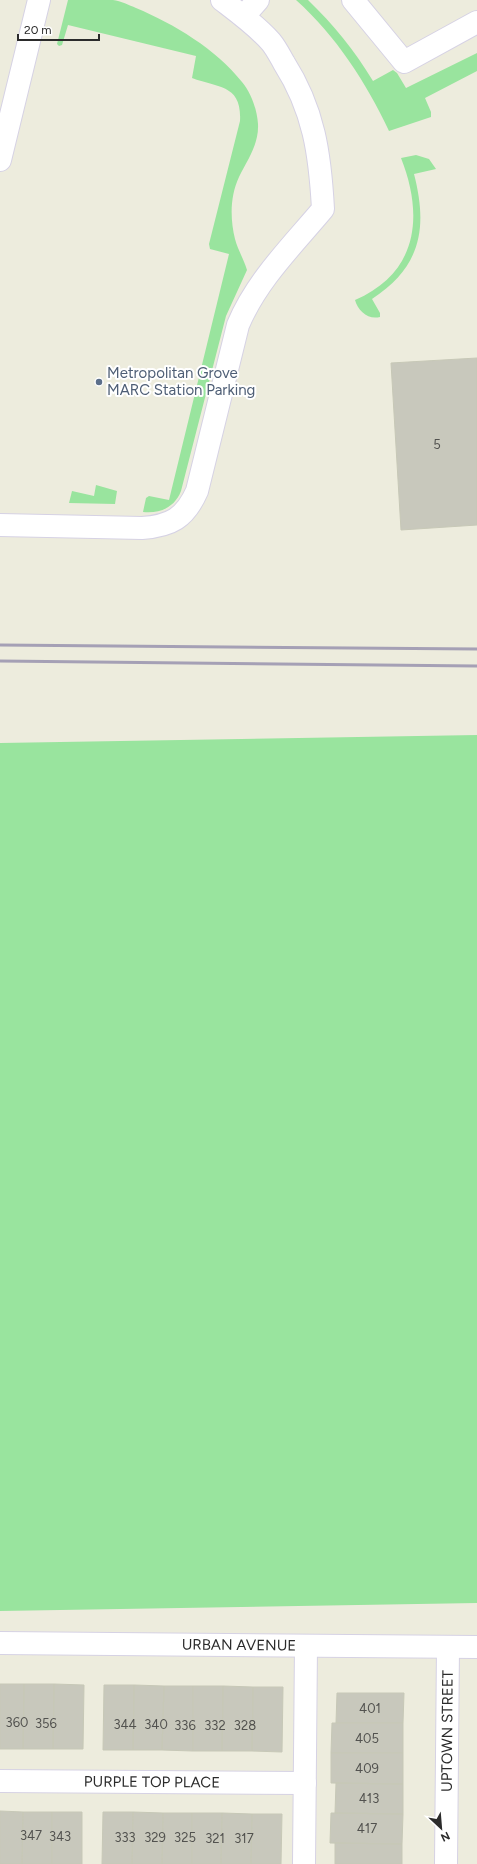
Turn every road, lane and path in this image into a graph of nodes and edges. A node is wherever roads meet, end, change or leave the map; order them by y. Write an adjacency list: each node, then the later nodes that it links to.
1 (39, 0): 6 (street)
2 (222, 0): 4 (street)
3 (353, 0): 5 (street)
4 (251, 8): 7 (street)
5 (477, 22)
6 (0, 160)
7 (0, 524)
8 (0, 1643): 9 (street, URBAN AVENUE)
9 (306, 1646): 10 (street, URBAN AVENUE); 13 (street)
10 (448, 1647): 11 (street, URBAN AVENUE); 15 (street, UPTOWN STREET)
11 (477, 1647)
12 (0, 1780): 13 (street, PURPLE TOP PLACE)
13 (305, 1783): 14 (street)
14 (304, 1864)
15 (446, 1864)

